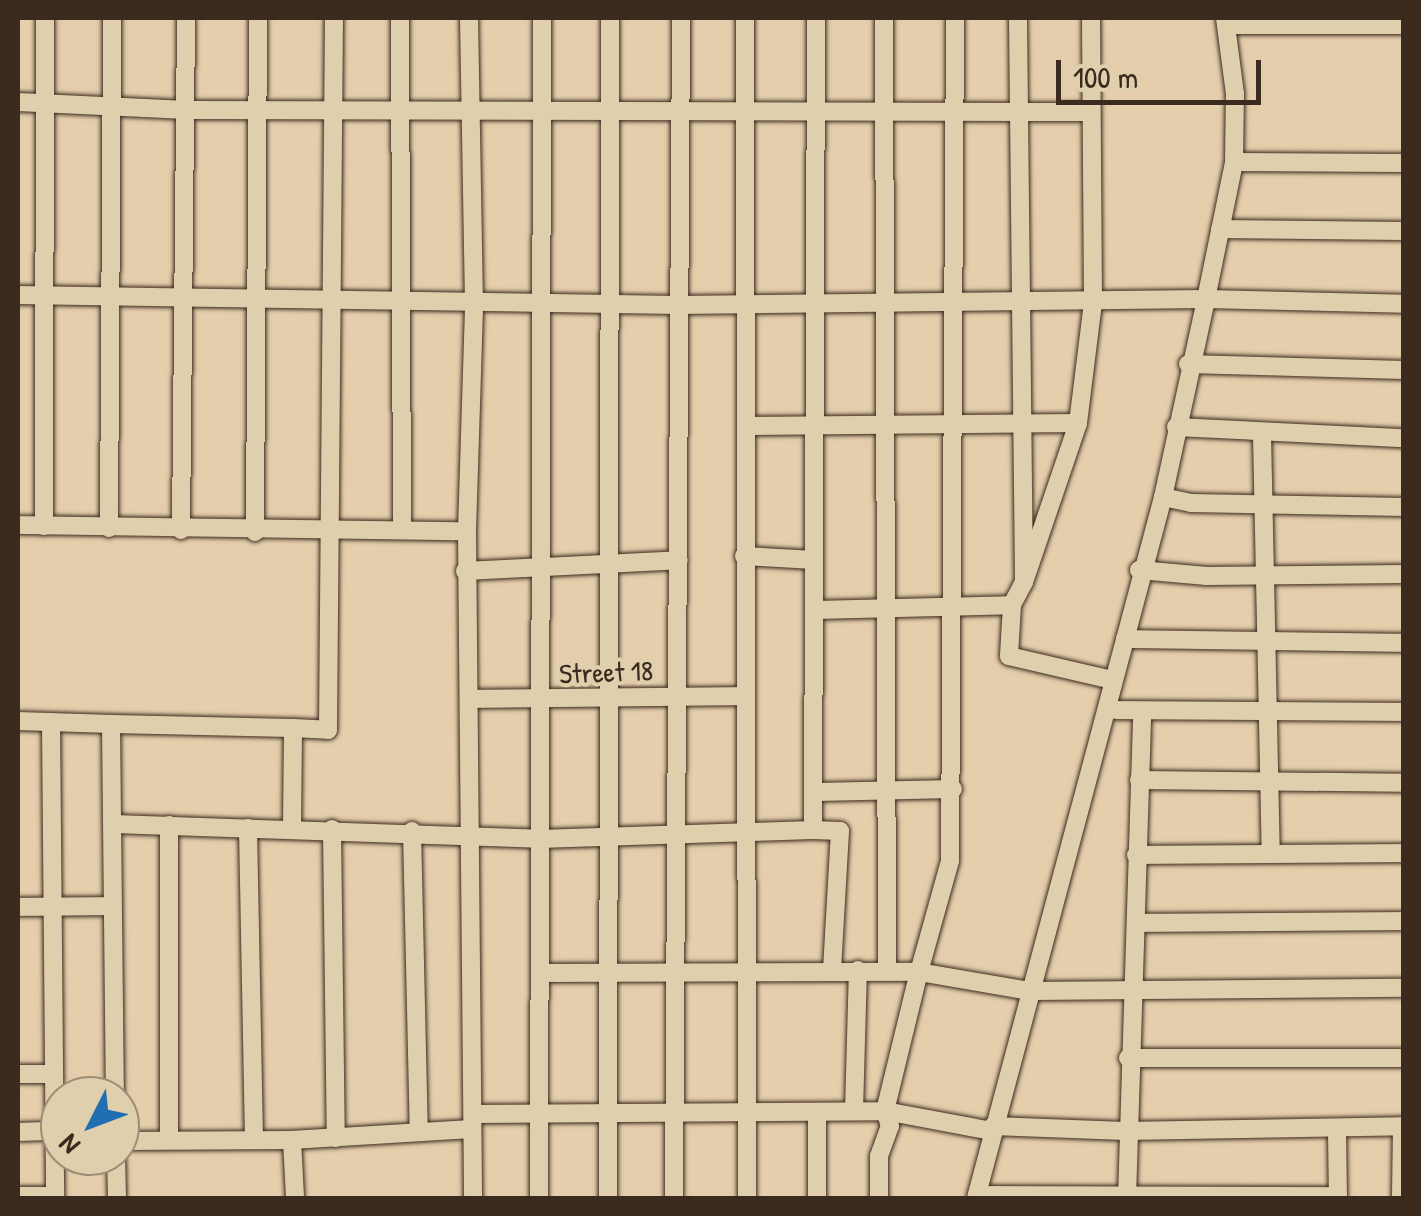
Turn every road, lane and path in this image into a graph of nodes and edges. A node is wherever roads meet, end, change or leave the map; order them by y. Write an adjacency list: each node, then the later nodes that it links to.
1 (45, 18): 20 (street)
2 (112, 18): 21 (street)
3 (186, 18): 23 (street)
4 (258, 18): 26 (street)
5 (334, 18): 22 (street)
6 (400, 18): 27 (street)
7 (469, 18): 28 (street)
8 (542, 18): 34 (street)
9 (610, 18): 35 (street)
10 (681, 18): 30 (street)
11 (745, 18): 29 (street)
12 (816, 18): 24 (street)
13 (884, 18): 25 (street)
14 (955, 18): 31 (street)
15 (1018, 18): 33 (street)
16 (1091, 18): 32 (street)
17 (1226, 21): 18 (street); 36 (street)
18 (1404, 25)
19 (18, 102): 20 (street)
20 (43, 102): 21 (street); 41 (street)
21 (110, 107): 23 (street); 42 (street)
22 (333, 109): 26 (street); 27 (street); 49 (street)
23 (186, 110): 26 (street); 43 (street)
24 (816, 110): 25 (street); 29 (street); 46 (street)
25 (882, 110): 31 (street); 50 (street)
26 (256, 111): 45 (street)
27 (398, 111): 28 (street); 52 (street)
28 (469, 111): 34 (street); 54 (street)
29 (746, 111): 30 (street); 48 (street)
30 (682, 112): 35 (street); 58 (street)
31 (955, 112): 33 (street); 51 (street)
32 (1090, 112): 33 (street); 53 (street)
33 (1016, 113): 47 (street)
34 (541, 114): 35 (street); 55 (street)
35 (610, 114): 57 (street)
36 (1234, 162): 37 (street); 38 (street)
37 (1404, 162)
38 (1220, 228): 39 (street); 44 (street)
39 (1404, 232)
40 (18, 296): 41 (street)
41 (46, 296): 42 (street); 74 (street)
42 (111, 298): 43 (street); 75 (street)
43 (185, 299): 45 (street); 77 (street)
44 (1206, 299): 53 (street); 56 (street); 59 (street)
45 (260, 300): 49 (street); 80 (street)
46 (818, 300): 48 (street); 50 (street); 67 (street)
47 (1023, 300): 51 (street); 53 (street); 61 (street)
48 (747, 301): 58 (street); 65 (street)
49 (336, 302): 52 (street); 78 (street)
50 (888, 302): 51 (street); 64 (street)
51 (955, 302): 63 (street)
52 (405, 303): 54 (street); 76 (street)
53 (1093, 303): 62 (street)
54 (474, 304): 55 (street); 79 (street)
55 (539, 304): 57 (street); 85 (street)
56 (1404, 304)
57 (611, 305): 58 (street); 84 (street)
58 (678, 305): 82 (street)
59 (1188, 364): 60 (street); 66 (street)
60 (1404, 370)
61 (1020, 422): 62 (street); 63 (street); 90 (street)
62 (1078, 423): 90 (street)
63 (953, 424): 64 (street); 93 (street)
64 (885, 425): 67 (street); 92 (street)
65 (747, 426): 67 (street); 81 (street)
66 (1176, 427): 68 (street); 70 (street)
67 (816, 428): 83 (street)
68 (1262, 434): 69 (street); 71 (street)
69 (1404, 438)
70 (1163, 497): 71 (street); 86 (street)
71 (1264, 504): 72 (street); 88 (street)
72 (1404, 507)
73 (18, 525): 74 (street)
74 (44, 526): 75 (street)
75 (109, 528): 77 (street)
76 (402, 528): 78 (street); 79 (street)
77 (181, 530): 80 (street)
78 (332, 531): 80 (street); 111 (street)
79 (467, 531): 87 (street)
80 (255, 532)
81 (744, 556): 83 (street); 99 (street)
82 (679, 560): 84 (street); 100 (street)
83 (814, 560): 94 (street)
84 (604, 563): 85 (street); 102 (street)
85 (536, 564): 87 (street); 103 (street)
86 (1140, 570): 88 (street); 95 (street)
87 (465, 571): 101 (street)
88 (1263, 574): 89 (street); 97 (street)
89 (1404, 574)
90 (1024, 582): 91 (street)
91 (1012, 605): 93 (street); 98 (street)
92 (885, 606): 93 (street); 94 (street); 116 (street)
93 (952, 607): 115 (street)
94 (814, 610): 117 (street)
95 (1125, 639): 97 (street); 98 (street)
96 (1404, 643): 97 (street)
97 (1264, 644): 107 (street)
98 (1112, 680): 148 (street)
99 (745, 696): 100 (street, Street 18); 127 (street)
100 (678, 697): 102 (street, Street 18); 128 (street)
101 (469, 698): 103 (street, Street 18); 125 (street)
102 (605, 699): 103 (street, Street 18); 126 (street)
103 (537, 701): 129 (street)
104 (1116, 710): 105 (street)
105 (1142, 712): 107 (street); 112 (street)
106 (1404, 712): 107 (street)
107 (1266, 714): 113 (street)
108 (18, 722): 109 (street)
109 (51, 722): 110 (street); 135 (street)
110 (111, 724): 111 (street); 118 (street)
111 (293, 728): 121 (street)
112 (1139, 780): 113 (street); 132 (street)
113 (1268, 782): 114 (street); 131 (street)
114 (1404, 784)
115 (953, 789): 116 (street); 141 (street)
116 (886, 790): 117 (street); 138 (street)
117 (817, 792): 123 (street)
118 (114, 824): 119 (street); 133 (street)
119 (169, 824): 120 (street); 170 (street)
120 (248, 828): 121 (street); 171 (street)
121 (292, 828): 122 (street)
122 (332, 829): 124 (street); 168 (street)
123 (813, 830): 127 (street); 139 (street)
124 (412, 831): 125 (street); 166 (street)
125 (470, 834): 129 (street); 162 (street)
126 (608, 835): 128 (street); 129 (street); 144 (street)
127 (746, 835): 128 (street); 146 (street)
128 (677, 836): 143 (street)
129 (539, 839): 142 (street)
130 (1404, 853): 131 (street)
131 (1271, 854): 132 (street)
132 (1136, 855): 137 (street)
133 (112, 906): 135 (street); 154 (street)
134 (18, 908): 135 (street)
135 (52, 909): 153 (street)
136 (1404, 921): 137 (street)
137 (1136, 923): 149 (street)
138 (888, 969): 140 (street); 141 (street)
139 (832, 970): 140 (street); 146 (street)
140 (858, 970): 158 (street)
141 (919, 972): 148 (street); 155 (street)
142 (541, 974): 144 (street); 156 (street)
143 (676, 974): 144 (street); 146 (street); 159 (street)
144 (608, 975): 157 (street)
145 (1404, 975): 147 (street)
146 (749, 976): 161 (street)
147 (1403, 988): 149 (street)
148 (1030, 991): 149 (street); 164 (street)
149 (1130, 991): 150 (street)
150 (1128, 1058): 151 (street); 167 (street)
151 (1404, 1058)
152 (18, 1074): 153 (street)
153 (54, 1074)
154 (115, 1076)
155 (885, 1110): 158 (street); 164 (street); 184 (street)
156 (538, 1111): 157 (street); 162 (street); 179 (street)
157 (608, 1111): 159 (street); 180 (street)
158 (854, 1111): 160 (street)
159 (674, 1112): 161 (street); 181 (street)
160 (817, 1112): 161 (street); 183 (street)
161 (746, 1116): 182 (street)
162 (472, 1122): 166 (street); 178 (street)
163 (1403, 1126): 165 (street); 186 (street)
164 (993, 1128): 167 (street); 175 (street)
165 (1337, 1130): 167 (street); 176 (street)
166 (419, 1131): 168 (street)
167 (1125, 1131): 185 (street)
168 (336, 1138): 172 (street)
169 (140, 1140): 170 (street)
170 (170, 1140): 171 (street)
171 (254, 1140): 172 (street)
172 (292, 1140): 177 (street)
173 (18, 1196): 174 (street)
174 (55, 1197)
175 (976, 1197): 185 (street)
176 (1338, 1197): 185 (street)
177 (295, 1198)
178 (473, 1198)
179 (539, 1198)
180 (608, 1198)
181 (674, 1198)
182 (747, 1198)
183 (817, 1198)
184 (879, 1198)
185 (1127, 1198)
186 (1401, 1198)

